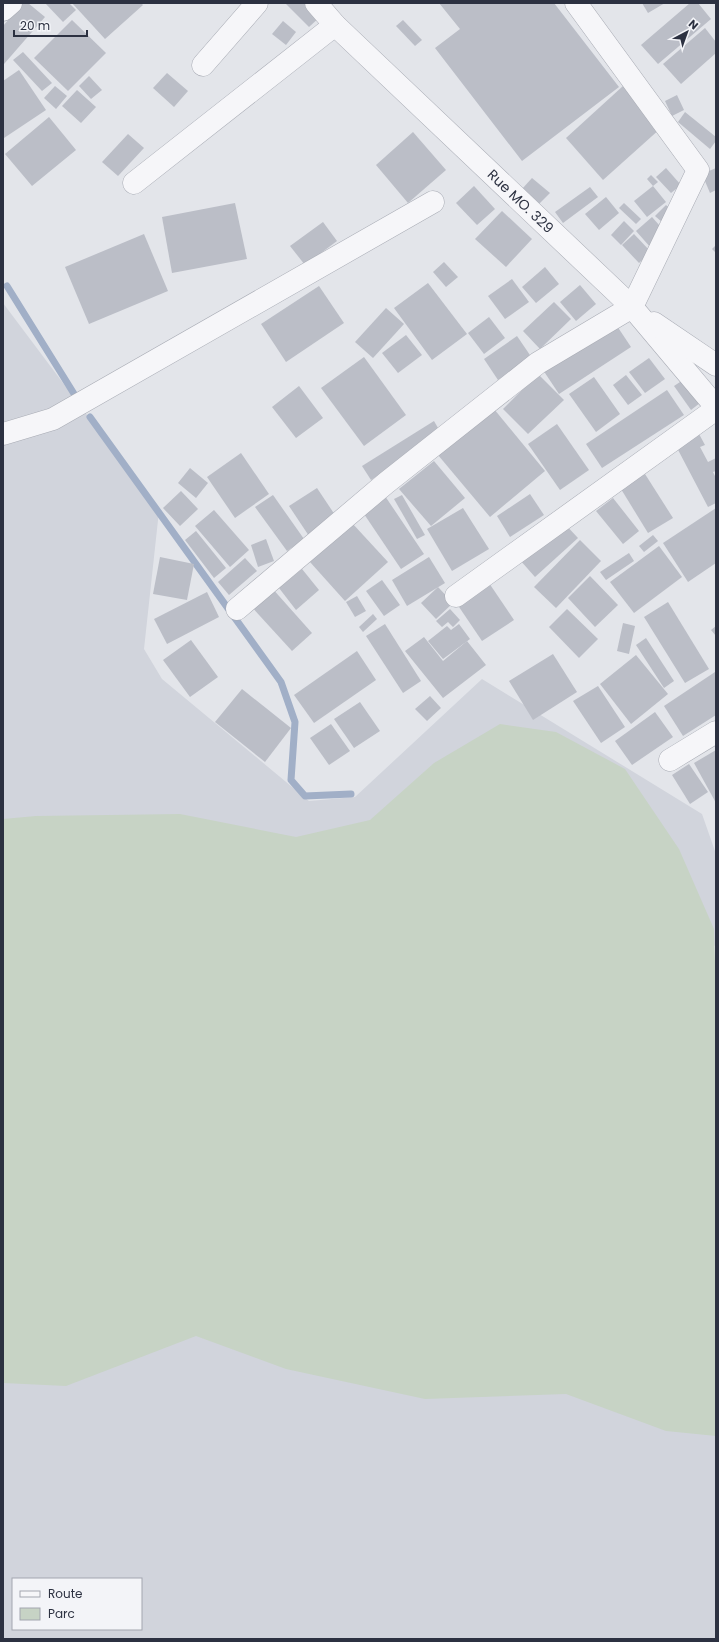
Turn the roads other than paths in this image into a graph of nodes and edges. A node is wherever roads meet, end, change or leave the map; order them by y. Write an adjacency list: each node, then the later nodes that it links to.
1 (11, 3): 5 (street)
2 (257, 3): 7 (street)
3 (316, 3): 6 (street, Rue MO. 329)
4 (576, 3): 8 (street)
5 (3, 10)
6 (335, 25): 9 (street); 11 (street, Rue MO. 329)
7 (203, 65)
8 (707, 169): 11 (street)
9 (134, 183)
10 (433, 202): 14 (street)
11 (632, 307): 12 (street); 13 (street, Rue MO. 329); 16 (street)
12 (716, 365)
13 (716, 408): 15 (street)
14 (3, 434)
15 (456, 596)
16 (237, 609)
17 (716, 732): 18 (street)
18 (670, 760)

